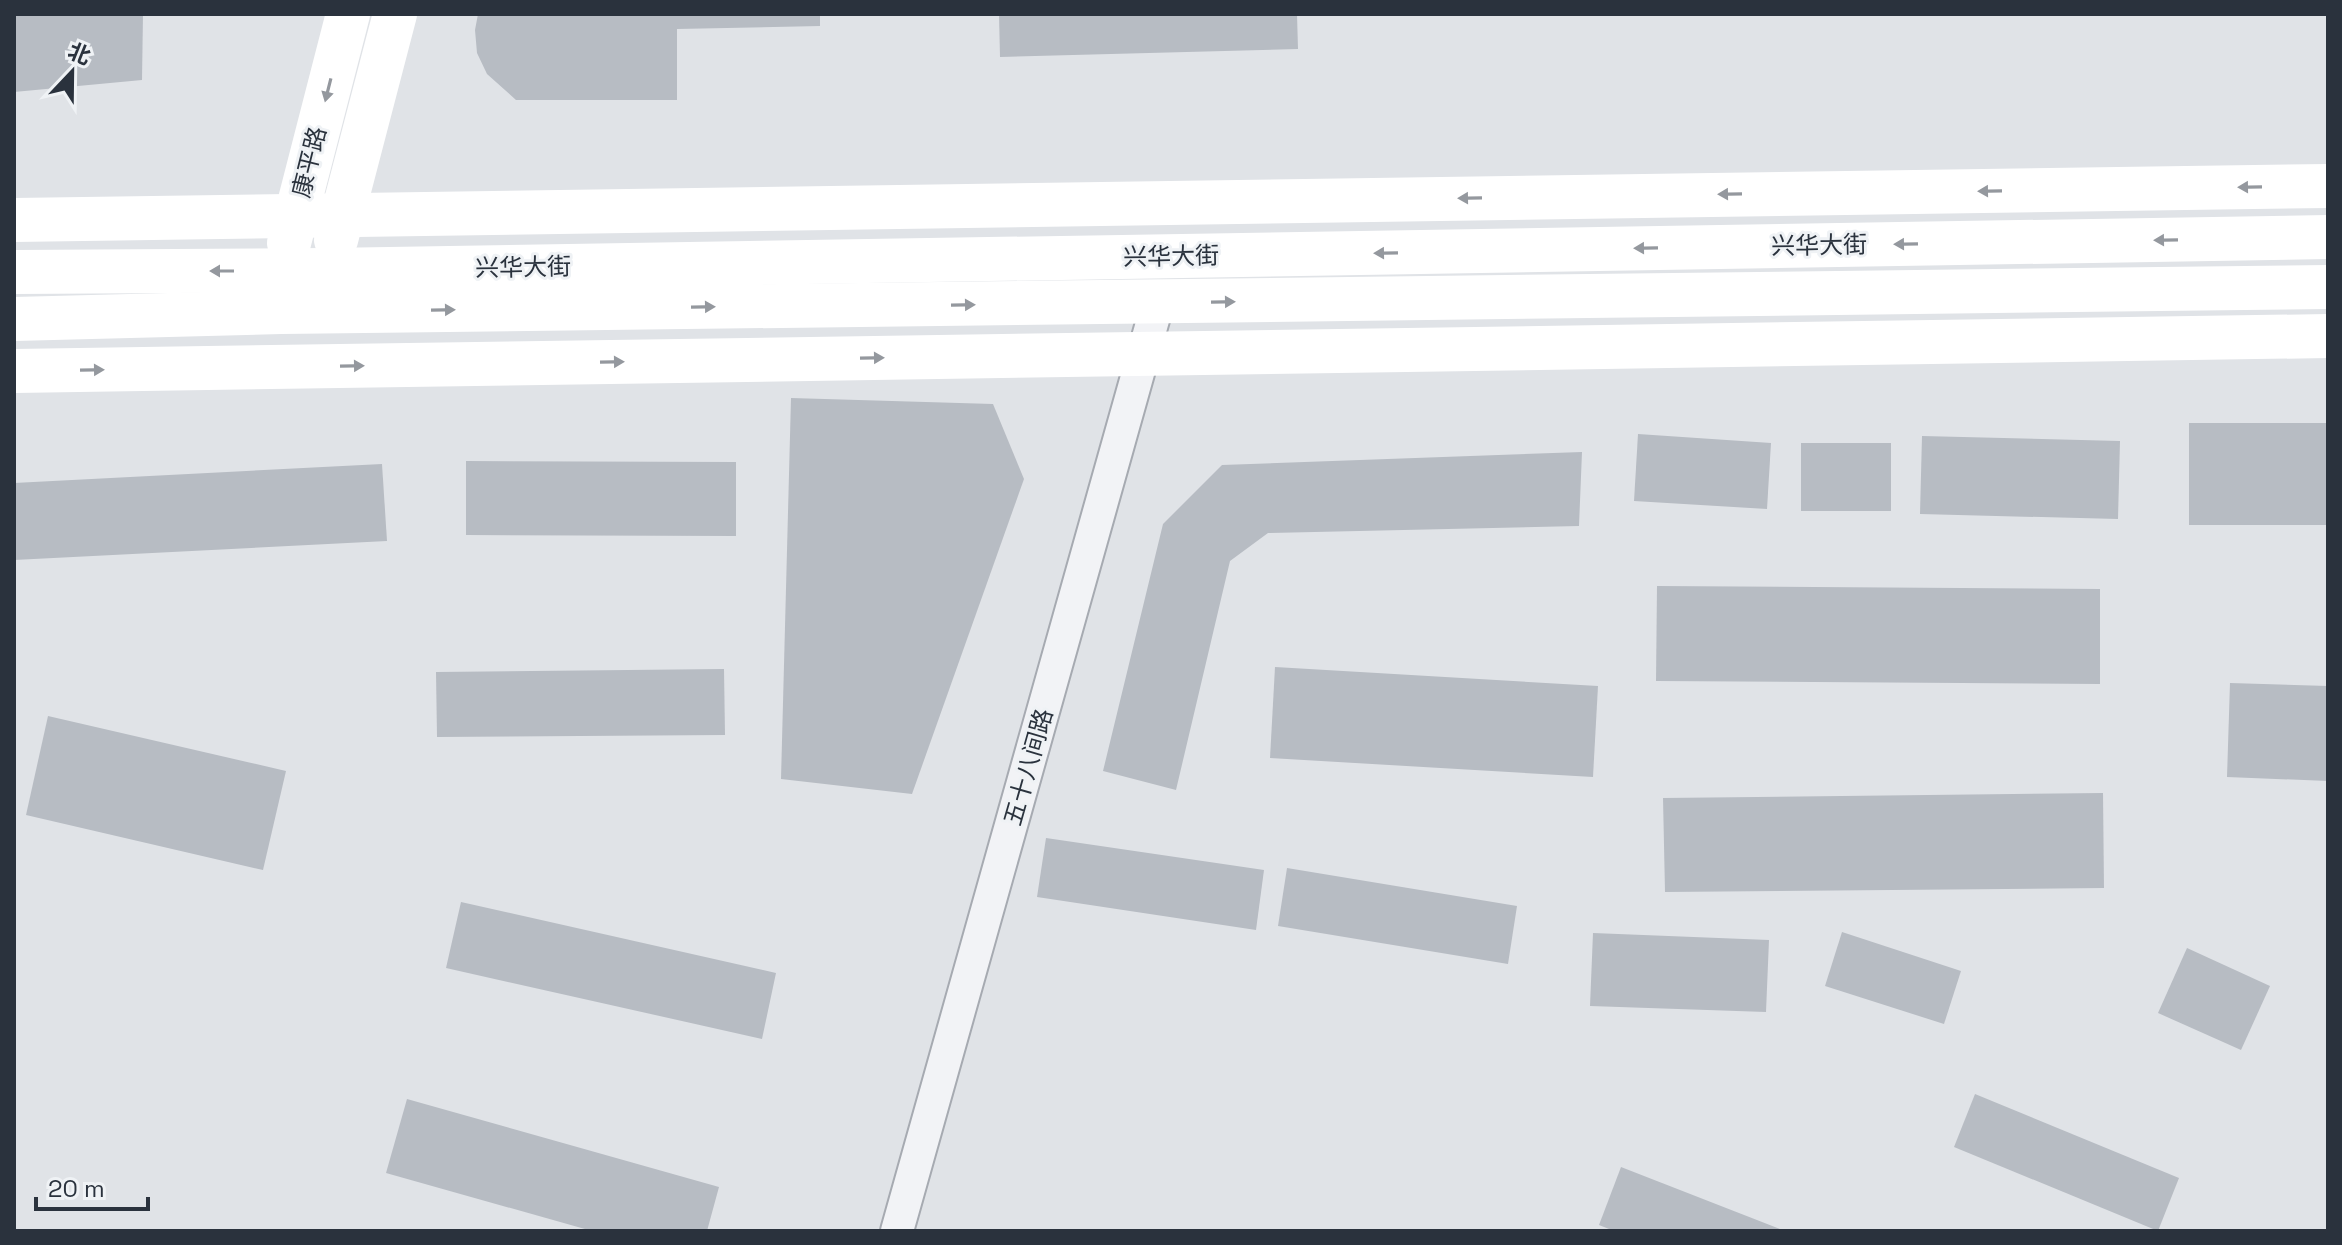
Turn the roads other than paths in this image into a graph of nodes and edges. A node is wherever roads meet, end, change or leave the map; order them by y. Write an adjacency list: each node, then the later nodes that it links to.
1 (348, 14): 5 (street, 康平路, one-way to 5)
2 (395, 14): 4 (street, 康平路)
3 (2328, 186): 4 (street, one-way to 4)
4 (343, 215): 5 (street); 11 (street, 康平路)
5 (296, 216): 6 (street); 10 (street, 康平路)
6 (14, 220)
7 (2328, 237): 11 (street, 兴华大街, one-way to 11)
8 (14, 272): 10 (street, 兴华大街, one-way to 8)
9 (2328, 287): 12 (street, 兴华大街, one-way to 9)
10 (281, 291): 11 (street, 兴华大街); 13 (street, 兴华大街)
11 (328, 291): 12 (street, 兴华大街, one-way to 12)
12 (1158, 302): 15 (street, 五十八间路)
13 (14, 319)
14 (2328, 336): 15 (street)
15 (1145, 354): 16 (street, one-way to 15); 17 (street, 五十八间路)
16 (14, 371)
17 (897, 1231)

